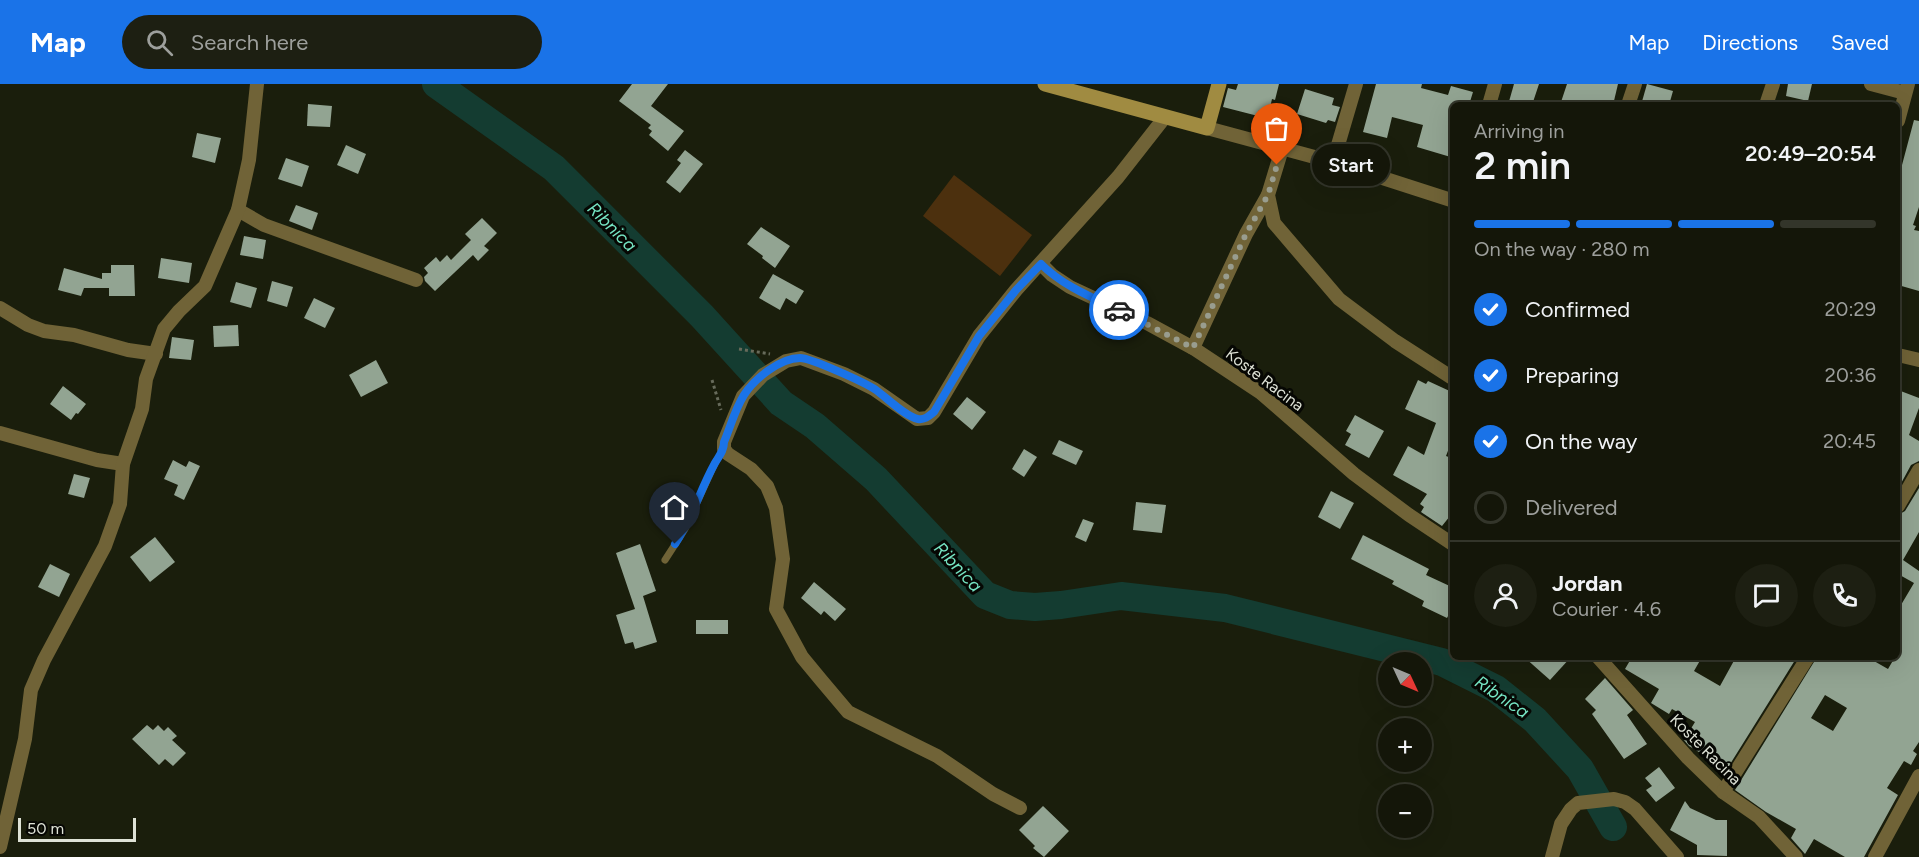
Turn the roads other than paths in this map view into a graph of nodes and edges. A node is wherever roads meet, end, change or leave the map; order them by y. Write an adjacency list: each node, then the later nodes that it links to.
1 (1045, 84): 9 (main road)
2 (1219, 84): 16 (main road)
3 (1356, 84): 18 (street)
4 (1495, 84): 11 (street)
5 (1635, 84): 12 (street)
6 (1773, 84): 13 (street)
7 (1870, 84): 10 (street)
8 (257, 85): 21 (street)
9 (1079, 88): 15 (main road)
10 (1906, 89): 14 (street)
11 (1490, 102)
12 (1629, 102)
13 (1767, 102)
14 (1900, 113)
15 (1165, 117): 16 (main road); 22 (street)
16 (1207, 128): 17 (street)
17 (1282, 149): 18 (street); 19 (street)
18 (1333, 162): 20 (street)
19 (1268, 195): 25 (street); 29 (street)
20 (1450, 200)
21 (238, 210): 23 (street); 26 (street)
22 (1041, 264): 25 (street, Koste Racina); 31 (street)
23 (416, 280)
24 (0, 308): 26 (street)
25 (1193, 348): 35 (street, Koste Racina)
26 (156, 354): 32 (street)
27 (1900, 355): 28 (street)
28 (1919, 360)
29 (1450, 376)
30 (0, 433): 32 (street)
31 (724, 449): 36 (lane); 41 (street)
32 (123, 464): 42 (street)
33 (1919, 470): 34 (street)
34 (1900, 503)
35 (1450, 542)
36 (666, 560)
37 (1601, 660): 40 (street, Koste Racina)
38 (1806, 660): 40 (street)
39 (1919, 776): 46 (street)
40 (1724, 792): 45 (street, Koste Racina)
41 (1020, 808)
42 (0, 847)
43 (1552, 857): 44 (street)
44 (1677, 857)
45 (1796, 857)
46 (1875, 857)

